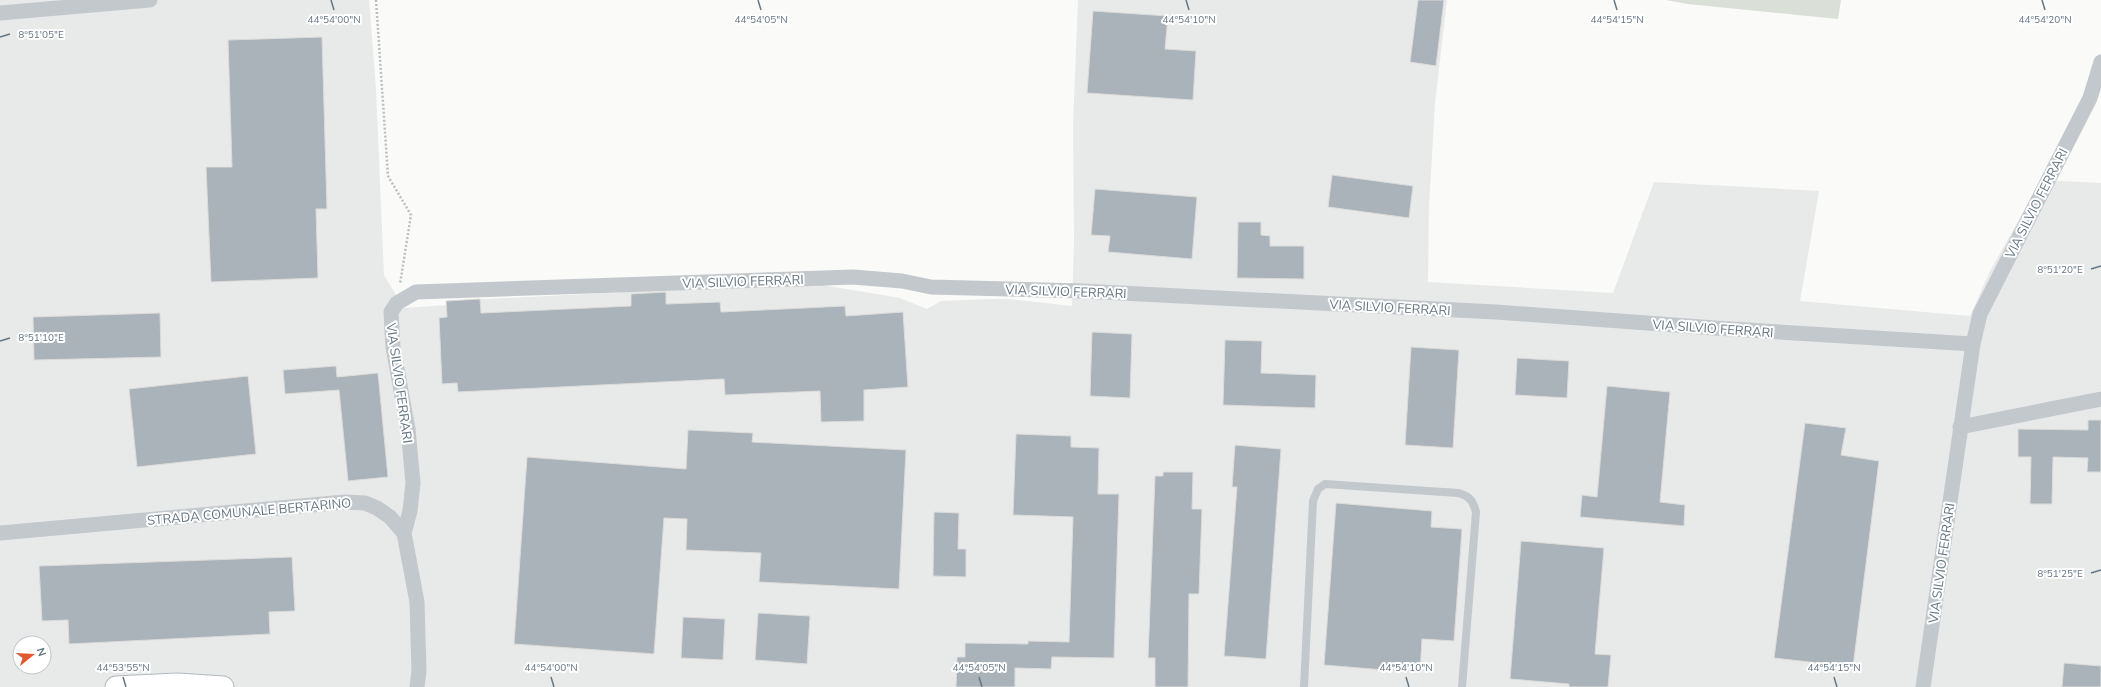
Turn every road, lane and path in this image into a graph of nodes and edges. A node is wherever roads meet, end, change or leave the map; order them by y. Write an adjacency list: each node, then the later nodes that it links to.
1 (150, 0): 3 (street)
2 (376, 0): 5 (path)
3 (0, 13)
4 (2101, 62): 6 (street, VIA SILVIO FERRARI)
5 (397, 303): 6 (street, VIA SILVIO FERRARI); 10 (street, VIA SILVIO FERRARI)
6 (1973, 344): 8 (street, VIA SILVIO FERRARI)
7 (2101, 399): 8 (street)
8 (1960, 427): 16 (street, VIA SILVIO FERRARI)
9 (0, 533): 10 (street, STRADA COMUNALE BERTARINO)
10 (404, 533): 13 (street)
11 (116, 687): 12 (main road)
12 (223, 687)
13 (417, 687)
14 (1304, 687): 15 (lane)
15 (1462, 687)
16 (1923, 687)

